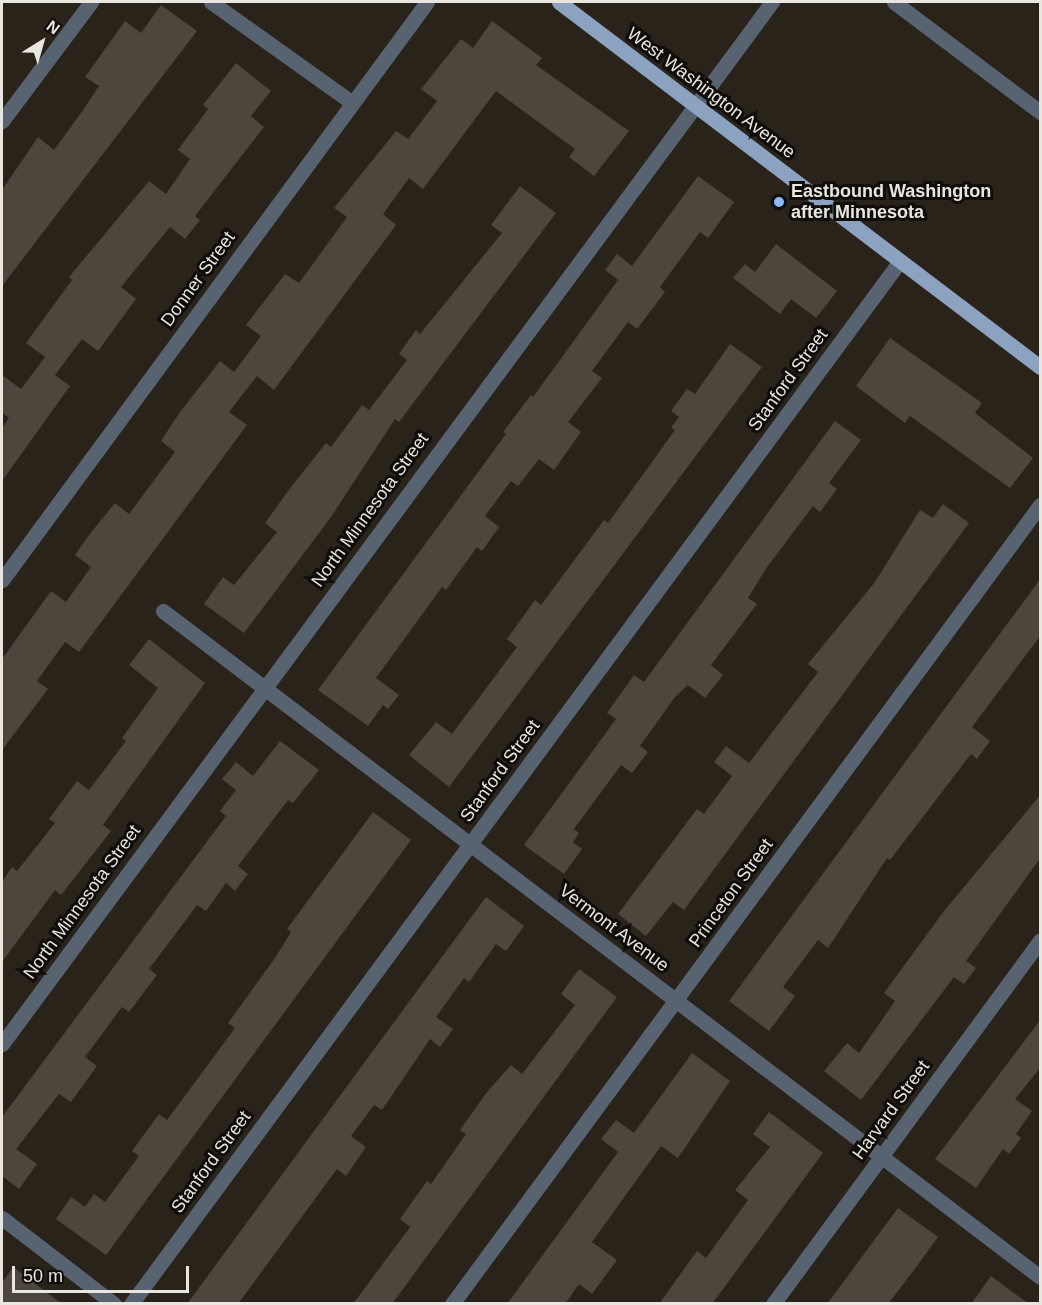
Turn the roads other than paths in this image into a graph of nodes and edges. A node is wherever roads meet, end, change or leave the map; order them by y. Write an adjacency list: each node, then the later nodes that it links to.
1 (91, 2): 10 (street)
2 (211, 2): 7 (street)
3 (428, 2): 7 (street, Donner Street)
4 (559, 2): 8 (main road, West Washington Avenue)
5 (772, 2): 8 (street, North Minnesota Street)
6 (894, 2): 9 (street)
7 (351, 102): 14 (street, Donner Street)
8 (694, 105): 11 (main road, West Washington Avenue); 16 (street, North Minnesota Street)
9 (1041, 112)
10 (2, 121)
11 (900, 261): 12 (main road, West Washington Avenue); 17 (street, Stanford Street)
12 (1041, 367)
13 (1041, 505): 19 (street, Princeton Street)
14 (2, 580)
15 (163, 611): 16 (street, Vermont Avenue)
16 (264, 687): 17 (street, Vermont Avenue); 20 (street, North Minnesota Street)
17 (470, 844): 19 (street, Vermont Avenue); 25 (street, Stanford Street)
18 (1041, 941): 21 (street, Harvard Street)
19 (676, 1000): 21 (street, Vermont Avenue); 26 (street, Princeton Street)
20 (2, 1044)
21 (881, 1156): 23 (street, Vermont Avenue); 27 (street, Harvard Street)
22 (2, 1218): 24 (street)
23 (1041, 1277)
24 (114, 1304)
25 (131, 1304)
26 (452, 1304)
27 (773, 1304)

